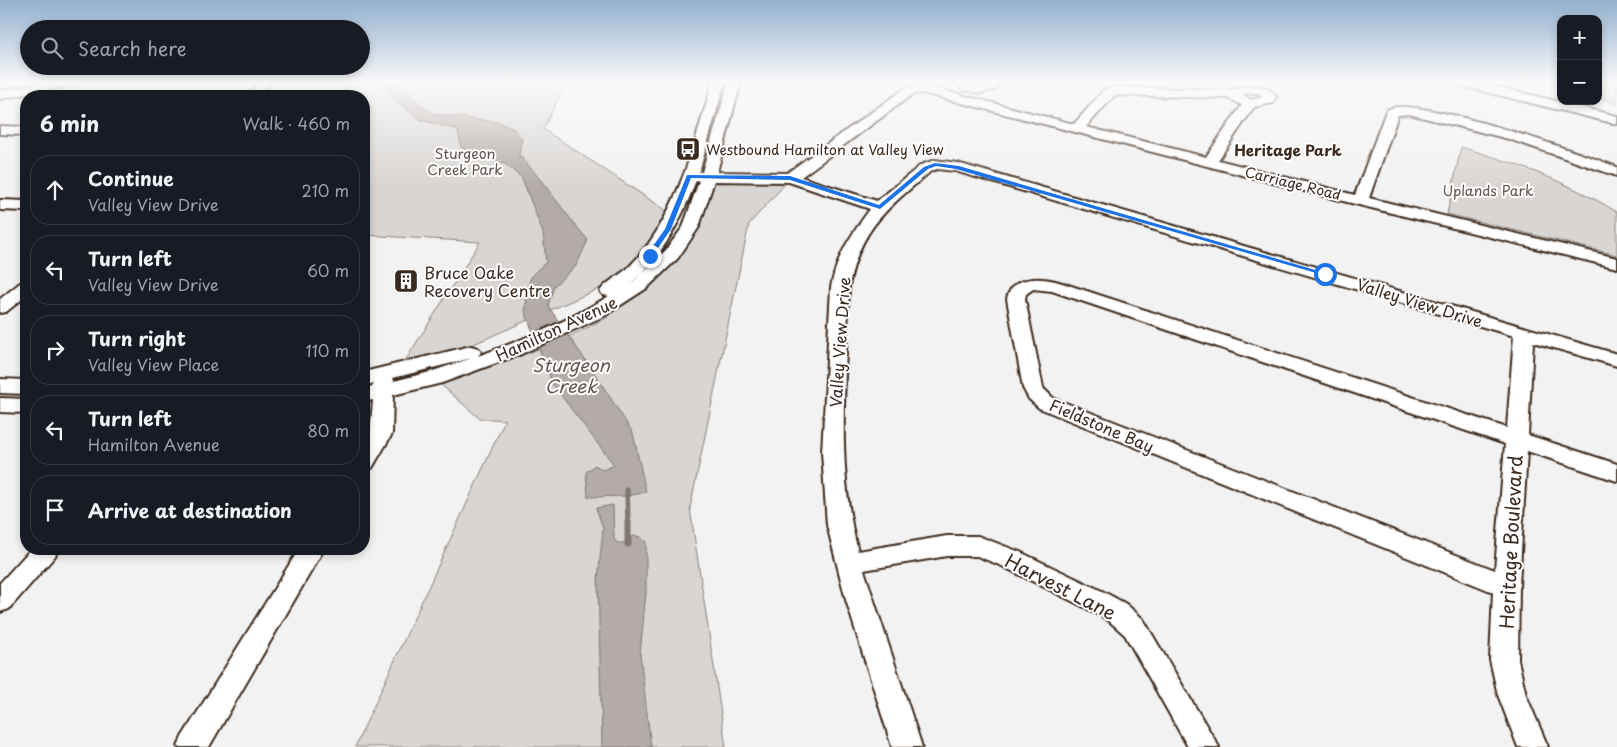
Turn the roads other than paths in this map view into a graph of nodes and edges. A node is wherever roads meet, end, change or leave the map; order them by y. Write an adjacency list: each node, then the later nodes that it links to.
1 (708, 116): 16 (street, Hamilton Avenue)
2 (724, 116): 17 (street, Hamilton Avenue)
3 (876, 116): 18 (street, Carriage Road)
4 (1030, 116): 11 (street, Carriage Road)
5 (1088, 116): 11 (street)
6 (1241, 116): 14 (street)
7 (1391, 116): 19 (street)
8 (1435, 116): 15 (street)
9 (1600, 116): 10 (street)
10 (1617, 120)
11 (1077, 128): 14 (street, Carriage Road)
12 (0, 130): 13 (street)
13 (20, 131)
14 (1210, 162): 19 (street, Carriage Road)
15 (1617, 172)
16 (689, 176): 17 (street); 26 (street, Hamilton Avenue)
17 (708, 176): 18 (street); 26 (street, Hamilton Avenue)
18 (790, 178): 22 (street)
19 (1360, 201): 23 (street, Carriage Road)
20 (0, 205): 21 (street)
21 (20, 206)
22 (880, 207): 27 (street, Valley View Drive); 39 (street, Valley View Drive)
23 (1617, 263)
24 (20, 291): 25 (street)
25 (4, 302)
26 (592, 308): 31 (street, Hamilton Avenue)
27 (1524, 333): 28 (street, Valley View Drive); 34 (street, Heritage Boulevard)
28 (1617, 360)
29 (0, 386): 30 (street)
30 (20, 387)
31 (377, 387): 35 (street)
32 (0, 405): 33 (street)
33 (20, 406)
34 (1516, 440): 36 (street); 40 (street, Heritage Boulevard); 40 (street, Fieldstone Bay)
35 (370, 452)
36 (1617, 473)
37 (41, 555): 41 (street)
38 (308, 555): 42 (street)
39 (848, 563): 43 (street, Valley View Drive); 44 (street, Harvest Lane)
40 (1506, 586): 45 (street, Heritage Boulevard)
41 (0, 601)
42 (193, 747)
43 (907, 747)
44 (1204, 747)
45 (1533, 747)

